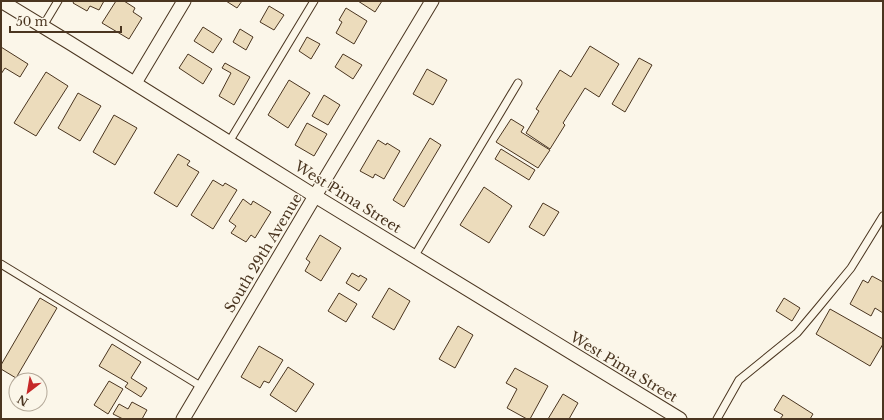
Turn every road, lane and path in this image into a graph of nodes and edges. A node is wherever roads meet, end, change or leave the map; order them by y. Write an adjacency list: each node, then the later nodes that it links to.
1 (1, 1): 6 (street, West Pima Street)
2 (58, 1): 6 (lane)
3 (184, 1): 7 (street)
4 (314, 1): 9 (lane)
5 (432, 1): 10 (street, South 29th Avenue)
6 (43, 26): 7 (street, West Pima Street)
7 (135, 83): 9 (street, West Pima Street)
8 (518, 83): 12 (lane)
9 (229, 142): 10 (street, West Pima Street)
10 (315, 196): 12 (street, West Pima Street); 14 (street, South 29th Avenue)
11 (883, 216): 17 (lane)
12 (414, 257): 16 (street, West Pima Street)
13 (1, 264): 14 (lane)
14 (202, 387): 15 (street, South 29th Avenue)
15 (183, 419)
16 (680, 419)
17 (717, 419)

